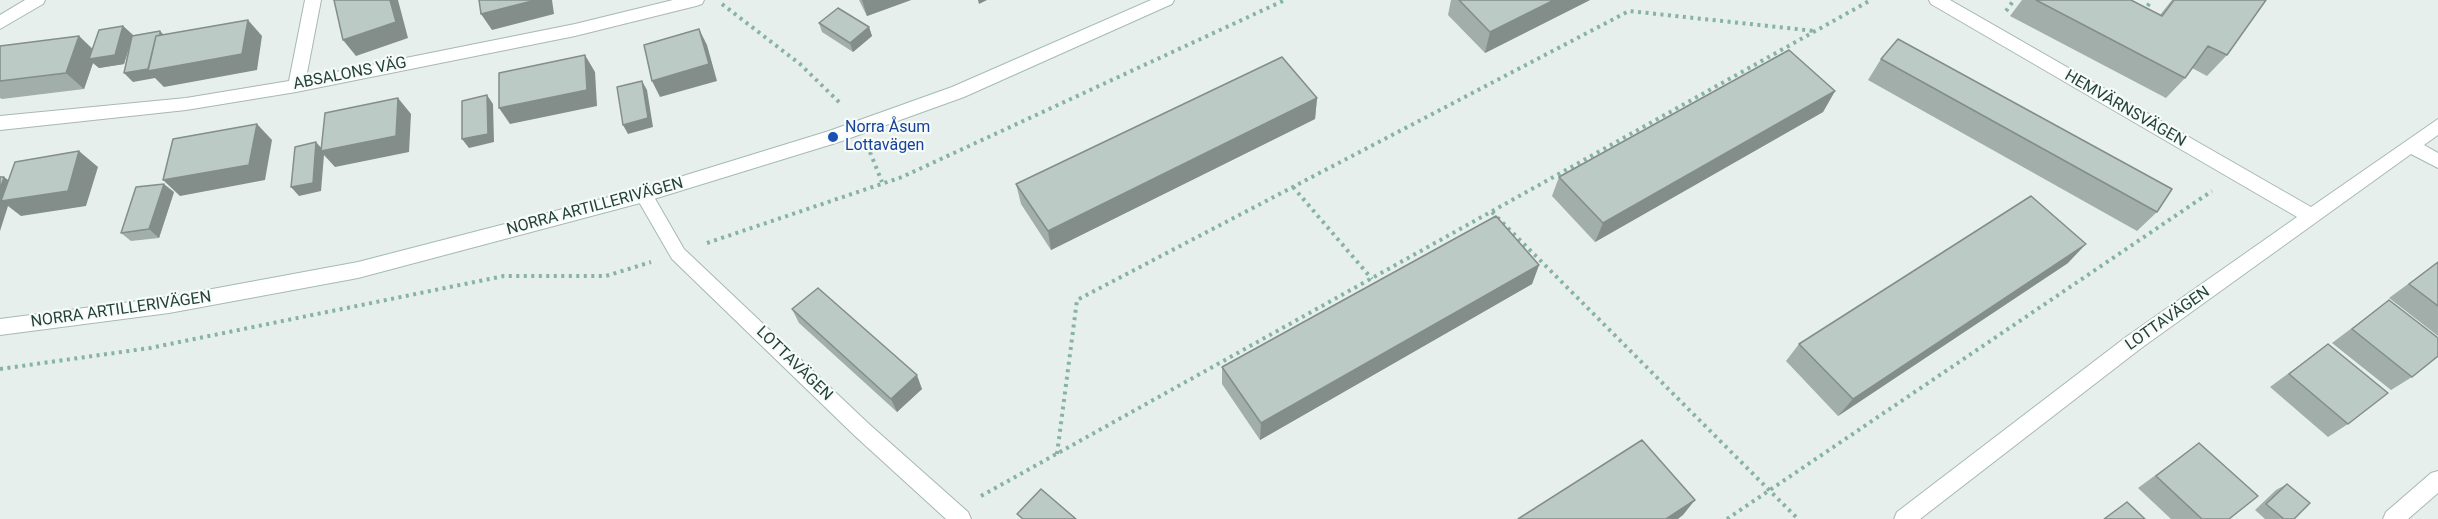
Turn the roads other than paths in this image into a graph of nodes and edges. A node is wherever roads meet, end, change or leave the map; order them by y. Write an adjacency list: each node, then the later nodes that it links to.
1 (38, 0): 6 (street)
2 (313, 0): 7 (street)
3 (696, 0): 7 (street, ABSALONS VÄG)
4 (1166, 0): 12 (street, NORRA ARTILLERIVÄGEN)
5 (1937, 0): 13 (street, HEMVÄRNSVÄGEN)
6 (0, 23)
7 (296, 86): 8 (street, ABSALONS VÄG)
8 (0, 123)
9 (2438, 126): 10 (street, LOTTAVÄGEN)
10 (2410, 146): 11 (street); 13 (street, LOTTAVÄGEN)
11 (2438, 161)
12 (644, 195): 14 (street, NORRA ARTILLERIVÄGEN); 16 (street, LOTTAVÄGEN)
13 (2313, 217): 17 (street, LOTTAVÄGEN)
14 (0, 327)
15 (2438, 480): 18 (street)
16 (957, 515)
17 (1904, 519)
18 (2393, 519)

